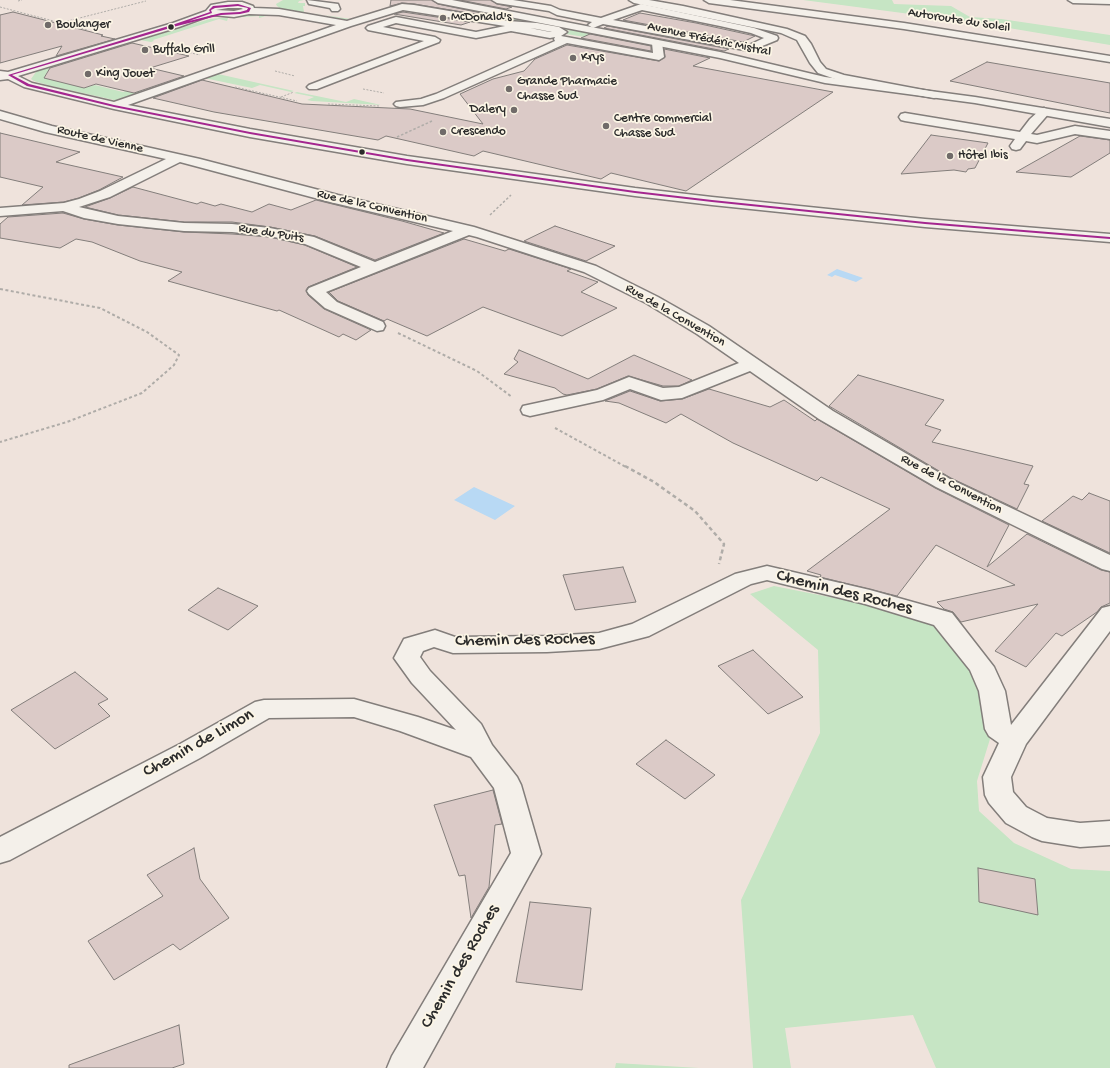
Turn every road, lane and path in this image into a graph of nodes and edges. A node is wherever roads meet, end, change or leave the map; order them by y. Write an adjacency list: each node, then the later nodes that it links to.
1 (22, 0): 9 (path)
2 (312, 0): 22 (main road)
3 (438, 0): 24 (main road, Avenue Frédéric Mistral)
4 (459, 0): 19 (main road, Avenue Frédéric Mistral)
5 (497, 0): 25 (main road)
6 (709, 0): 33 (main road, Autoroute du Soleil)
7 (767, 0): 31 (main road, Autoroute du Soleil)
8 (1073, 0): 11 (main road)
9 (18, 1)
10 (146, 1): 20 (path)
11 (1110, 1)
12 (274, 3): 16 (main road)
13 (637, 4): 25 (main road); 25 (main road); 34 (main road)
14 (238, 5): 15 (main road); 15 (main road); 17 (main road)
15 (248, 9): 16 (main road); 17 (main road)
16 (279, 12): 21 (main road)
17 (223, 14): 18 (main road); 23 (main road); 23 (main road)
18 (256, 20)
19 (581, 22): 24 (main road); 25 (main road, Avenue Frédéric Mistral)
20 (60, 23)
21 (348, 24): 22 (main road); 43 (main road)
22 (368, 24): 26 (main road); 27 (main road); 28 (main road)
23 (176, 25): 35 (main road)
24 (569, 26): 25 (main road, Avenue Frédéric Mistral)
25 (597, 26): 30 (main road, Avenue Frédéric Mistral); 32 (main road, Avenue Frédéric Mistral)
26 (503, 30): 27 (main road); 29 (main road)
27 (458, 31): 28 (main road)
28 (435, 40): 37 (main road)
29 (566, 40): 30 (main road); 42 (main road)
30 (658, 43): 38 (main road, Avenue Frédéric Mistral)
31 (1110, 50)
32 (776, 58)
33 (1110, 59)
34 (844, 73): 38 (main road); 39 (main road, Avenue Frédéric Mistral)
35 (3, 76): 43 (main road)
36 (235, 87): 40 (path)
37 (313, 87)
38 (934, 95): 39 (main road, Avenue Frédéric Mistral)
39 (975, 100): 46 (main road, Avenue Frédéric Mistral)
40 (299, 101)
41 (329, 104): 44 (path)
42 (400, 104)
43 (114, 106): 55 (main road)
44 (384, 106)
45 (916, 106): 52 (main road)
46 (1044, 112): 49 (main road, Avenue Frédéric Mistral); 52 (main road)
47 (0, 115): 53 (main road, Route de Vienne)
48 (435, 116): 51 (path)
49 (1110, 123)
50 (1110, 135): 52 (main road)
51 (396, 137)
52 (1019, 142)
53 (179, 158): 54 (main road, Route de Vienne); 56 (main road)
54 (200, 163): 58 (main road, Rue de la Convention)
55 (531, 177): 58 (path); 59 (main road)
56 (64, 207): 57 (main road); 60 (main road, Rue du Puits)
57 (0, 212)
58 (469, 230): 60 (main road); 63 (main road, Rue de la Convention)
59 (1110, 238)
60 (374, 267): 62 (main road)
61 (0, 289): 65 (path)
62 (377, 326): 64 (path)
63 (752, 364): 64 (main road); 66 (main road, Rue de la Convention)
64 (530, 410): 67 (path)
65 (0, 442)
66 (1110, 564)
67 (723, 590): 69 (main road, Chemin des Roches); 70 (main road, Chemin des Roches)
68 (1110, 614): 69 (main road)
69 (1014, 740): 71 (main road)
70 (481, 750): 72 (main road, Chemin de Limon); 73 (main road, Chemin des Roches)
71 (1110, 834)
72 (0, 851)
73 (404, 1068)

